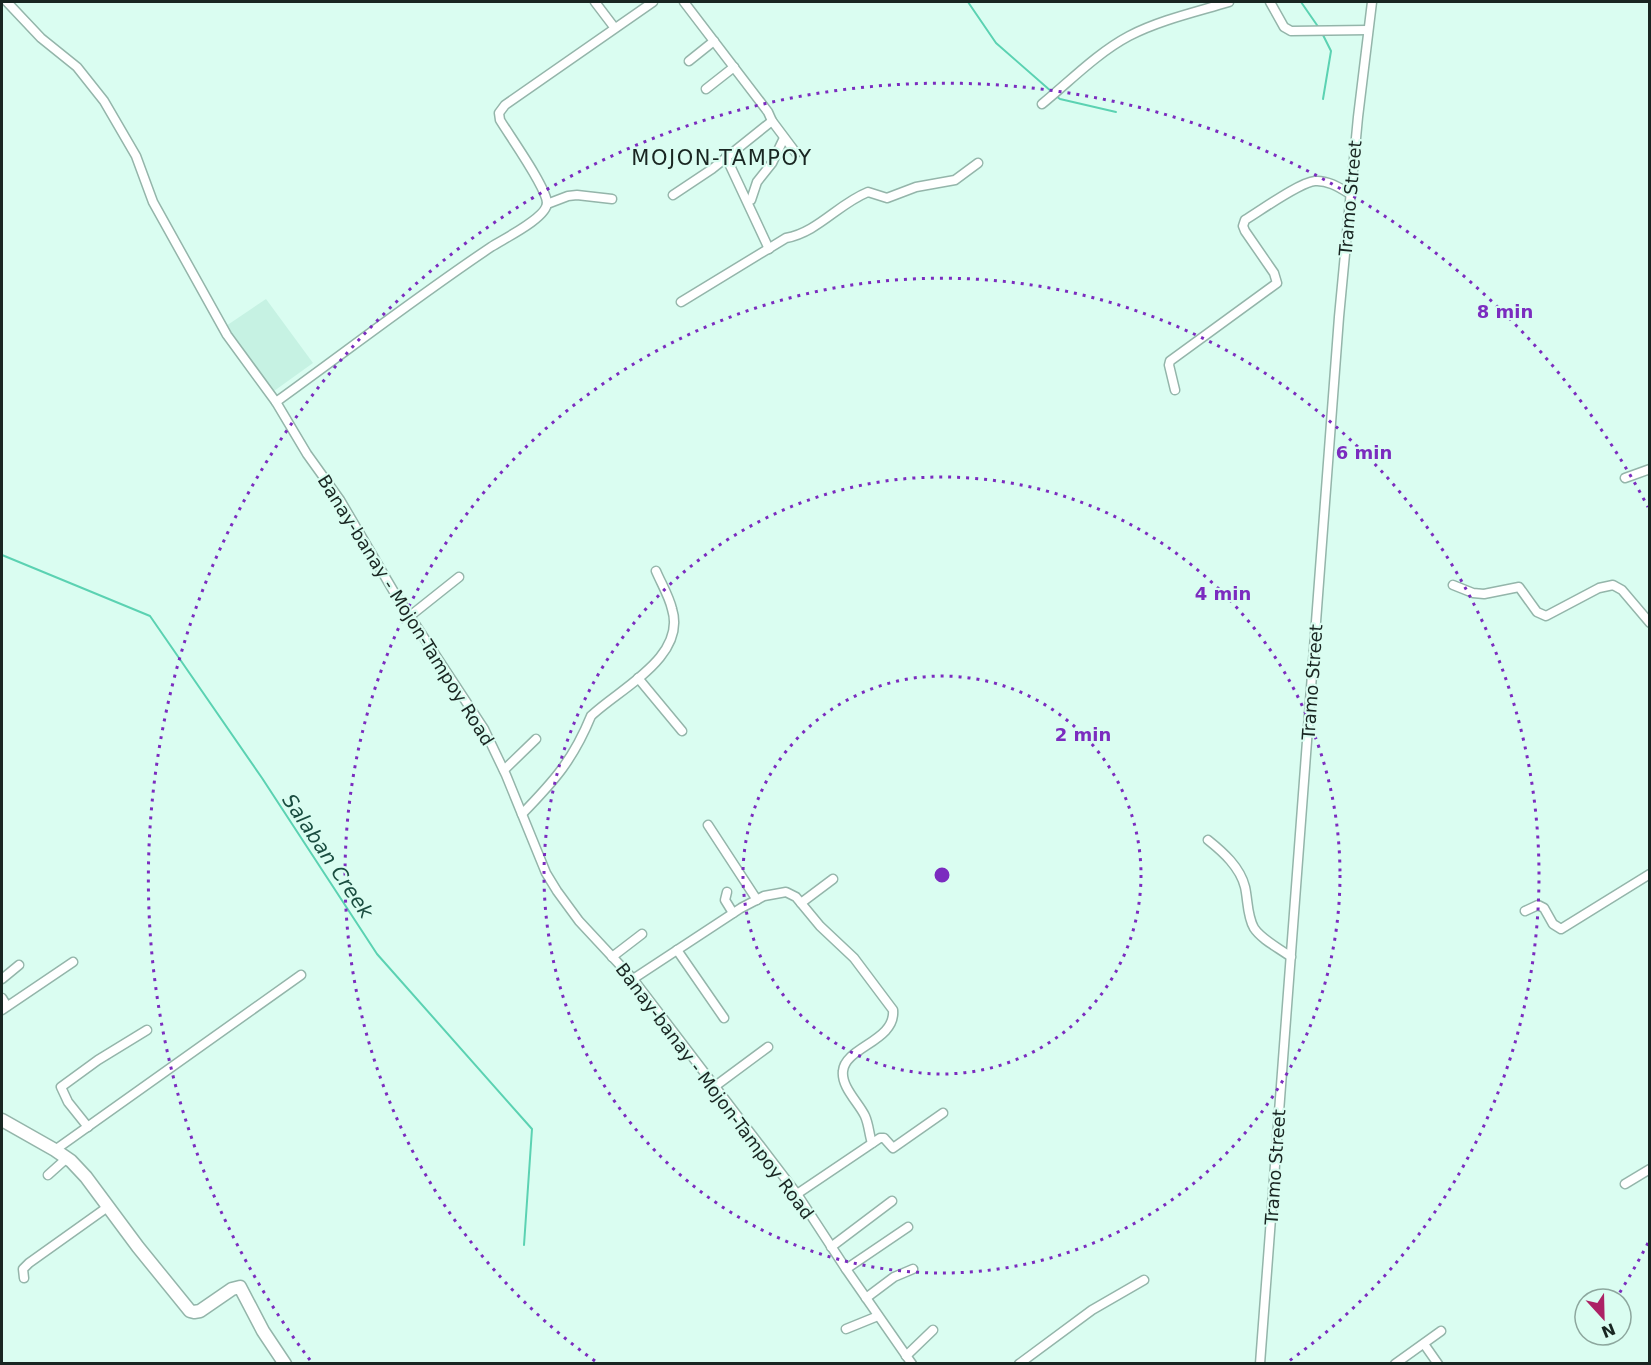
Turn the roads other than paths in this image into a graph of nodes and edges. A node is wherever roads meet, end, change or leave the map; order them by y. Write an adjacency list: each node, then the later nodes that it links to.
1 (7, 2): 28 (street, Banay-banay - Mojon-Tampoy Road)
2 (595, 2): 8 (street)
3 (653, 2): 8 (street)
4 (684, 2): 10 (street)
5 (1229, 2): 14 (street)
6 (1269, 2): 9 (street)
7 (1372, 2): 9 (street, Tramo Street)
8 (614, 27): 24 (street)
9 (1368, 30): 20 (street, Tramo Street)
10 (714, 41): 11 (street); 12 (street)
11 (689, 61)
12 (734, 67): 13 (street); 15 (street)
13 (706, 89)
14 (1042, 104)
15 (772, 121): 16 (street); 18 (street)
16 (784, 138): 17 (street); 23 (street)
17 (796, 153)
18 (726, 157): 21 (street); 25 (street)
19 (978, 164): 25 (street)
20 (1350, 194): 27 (street); 53 (street, Tramo Street)
21 (673, 195)
22 (612, 199): 24 (street)
23 (751, 200)
24 (547, 204): 28 (street)
25 (769, 249): 26 (street)
26 (681, 302)
27 (1175, 390)
28 (276, 402): 34 (street, Banay-banay - Mojon-Tampoy Road)
29 (1650, 469): 30 (street)
30 (1625, 478)
31 (656, 571): 36 (street)
32 (459, 577): 34 (street)
33 (1453, 585): 35 (street)
34 (410, 616): 39 (street, Banay-banay - Mojon-Tampoy Road)
35 (1650, 622)
36 (638, 678): 37 (street); 40 (street)
37 (682, 731)
38 (536, 739): 39 (street)
39 (504, 770): 40 (street, Banay-banay - Mojon-Tampoy Road)
40 (522, 814): 52 (street, Banay-banay - Mojon-Tampoy Road)
41 (708, 825): 46 (street)
42 (1208, 840): 53 (street)
43 (1650, 874): 48 (street)
44 (833, 879): 47 (street)
45 (727, 892): 49 (street)
46 (757, 900): 47 (street); 49 (street)
47 (801, 903): 67 (street)
48 (1525, 911)
49 (733, 913): 51 (street)
50 (642, 934): 52 (street)
51 (677, 950): 58 (street); 60 (street)
52 (612, 957): 58 (street, Banay-banay - Mojon-Tampoy Road)
53 (1291, 957): 92 (street, Tramo Street)
54 (73, 962): 59 (street)
55 (19, 965): 57 (street)
56 (301, 975): 66 (street)
57 (2, 979)
58 (633, 979): 63 (street, Banay-banay - Mojon-Tampoy Road)
59 (3, 1005)
60 (724, 1018)
61 (147, 1030): 66 (street)
62 (768, 1047): 63 (street)
63 (714, 1087): 73 (street, Banay-banay - Mojon-Tampoy Road)
64 (944, 1113): 67 (street)
65 (2, 1120): 68 (street)
66 (88, 1126): 68 (street)
67 (872, 1143): 73 (street)
68 (55, 1150): 69 (street)
69 (67, 1158): 71 (street); 75 (street)
70 (1650, 1169): 72 (street)
71 (48, 1175)
72 (1625, 1184)
73 (797, 1194): 77 (street, Banay-banay - Mojon-Tampoy Road)
74 (892, 1201): 77 (street)
75 (109, 1206): 80 (street); 89 (street)
76 (908, 1227): 78 (street)
77 (831, 1247): 78 (street, Banay-banay - Mojon-Tampoy Road)
78 (846, 1269): 82 (street, Banay-banay - Mojon-Tampoy Road)
79 (913, 1269): 82 (street)
80 (24, 1278)
81 (1144, 1280): 91 (street)
82 (866, 1298): 83 (street, Banay-banay - Mojon-Tampoy Road)
83 (878, 1316): 84 (street); 88 (street, Banay-banay - Mojon-Tampoy Road)
84 (846, 1329)
85 (933, 1330): 88 (street)
86 (1441, 1331): 87 (street)
87 (1424, 1344): 93 (street); 94 (street)
88 (906, 1356): 90 (street, Banay-banay - Mojon-Tampoy Road)
89 (285, 1364)
90 (912, 1364)
91 (1019, 1364)
92 (1260, 1364)
93 (1395, 1364)
94 (1438, 1364)

